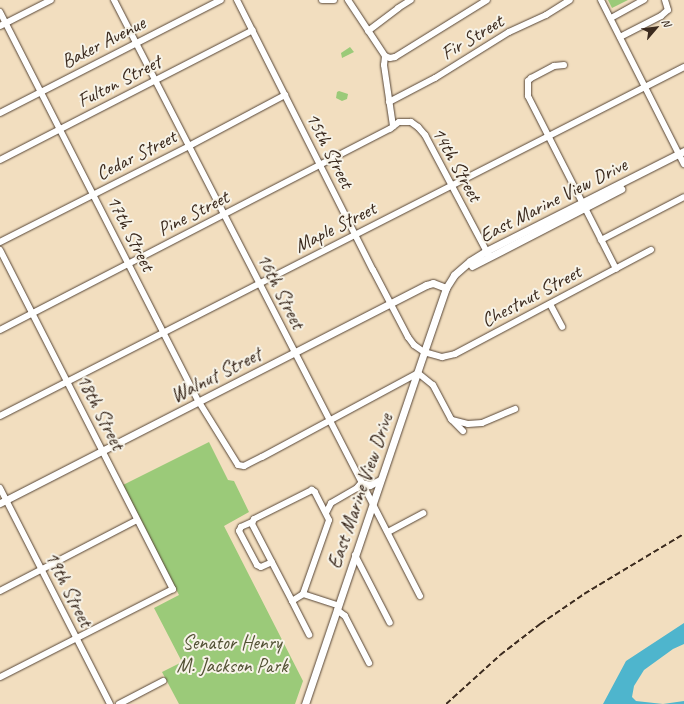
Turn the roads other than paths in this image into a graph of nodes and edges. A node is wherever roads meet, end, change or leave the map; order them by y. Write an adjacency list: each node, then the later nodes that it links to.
1 (51, 0): 16 (street)
2 (114, 0): 20 (street, 16th Street)
3 (221, 0): 20 (street, Baker Avenue)
4 (237, 0): 17 (street, 15th Street)
5 (322, 0): 6 (street)
6 (334, 0)
7 (348, 0): 18 (street)
8 (411, 0): 18 (street)
9 (486, 0): 21 (street)
10 (570, 0): 28 (street, Fir Street)
11 (601, 0): 15 (street)
12 (644, 0): 15 (street)
13 (665, 0): 19 (street)
14 (0, 12): 16 (street, 17th Street)
15 (611, 18): 19 (street)
16 (3, 24): 26 (street, 17th Street)
17 (253, 30): 24 (street, Fulton Street); 27 (street, 15th Street)
18 (368, 31): 21 (street)
19 (620, 37): 25 (street)
20 (136, 43): 24 (street, 16th Street); 26 (street, Baker Avenue)
21 (385, 56): 28 (street)
22 (564, 65): 33 (street)
23 (684, 67): 25 (street, Maple Street)
24 (155, 80): 32 (street, Fulton Street); 34 (street, 16th Street)
25 (645, 87): 33 (street, Maple Street); 35 (street)
26 (41, 92): 29 (street, Baker Avenue); 32 (street, 17th Street)
27 (285, 95): 34 (street, Cedar Street); 37 (street, 15th Street)
28 (389, 102): 31 (street)
29 (0, 113)
30 (399, 122): 31 (street, Pine Street); 38 (street, 14th Street)
31 (393, 126): 37 (street, Pine Street)
32 (60, 129): 36 (street, Fulton Street); 39 (street, 17th Street)
33 (548, 136): 38 (street, Maple Street); 41 (street)
34 (189, 146): 39 (street, Cedar Street); 42 (street, 16th Street)
35 (682, 157): 41 (main road, East Marine View Drive)
36 (0, 160)
37 (320, 165): 42 (street, Pine Street); 43 (street, 15th Street)
38 (452, 185): 43 (street, Maple Street); 48 (street, 14th Street)
39 (93, 195): 45 (street, Cedar Street); 49 (street, 17th Street)
40 (684, 196): 44 (street)
41 (583, 206): 44 (street); 48 (main road, East Marine View Drive)
42 (224, 216): 49 (street, Pine Street); 51 (street, 16th Street)
43 (355, 235): 51 (street, Maple Street); 53 (street, 15th Street)
44 (601, 240): 50 (street)
45 (0, 242)
46 (0, 250): 55 (street, 18th Street)
47 (651, 250): 50 (street, Chestnut Street)
48 (488, 254): 52 (main road, East Marine View Drive)
49 (128, 264): 55 (street, Pine Street); 58 (street, 17th Street)
50 (616, 269): 54 (street, Chestnut Street)
51 (259, 284): 58 (street, Maple Street); 60 (street, 16th Street)
52 (446, 288): 53 (main road, Walnut Street); 59 (main road, East Marine View Drive)
53 (391, 303): 59 (street, 15th Street); 60 (main road, Walnut Street)
54 (550, 304): 56 (street); 59 (street, Chestnut Street)
55 (32, 313): 57 (street, Pine Street); 62 (street, 18th Street)
56 (562, 327)
57 (0, 330)
58 (163, 333): 62 (street, Maple Street); 63 (street, 17th Street)
59 (424, 352): 61 (main road, East Marine View Drive)
60 (295, 353): 63 (main road, Walnut Street); 67 (street, 16th Street)
61 (418, 373): 66 (street); 67 (street); 70 (main road, East Marine View Drive)
62 (67, 382): 65 (street, Maple Street); 69 (street, 18th Street)
63 (199, 402): 67 (street, 17th Street); 69 (main road, Walnut Street)
64 (515, 409): 66 (street)
65 (0, 416)
66 (451, 419): 68 (street)
67 (329, 421): 71 (street, 16th Street)
68 (463, 431)
69 (102, 451): 73 (main road, Walnut Street); 77 (street, 18th Street)
70 (380, 480): 71 (main road); 74 (main road, East Marine View Drive)
71 (362, 483): 74 (street, 16th Street); 75 (street)
72 (0, 488): 73 (street, 19th Street)
73 (3, 502): 82 (street, 19th Street)
74 (372, 502): 79 (street, 16th Street); 80 (main road, East Marine View Drive)
75 (326, 513): 78 (street); 84 (street)
76 (423, 513): 79 (street)
77 (137, 520): 82 (street); 90 (street, 18th Street)
78 (252, 522): 81 (street); 81 (street)
79 (388, 532): 85 (street, 16th Street)
80 (355, 554): 87 (main road, East Marine View Drive); 88 (street)
81 (272, 562): 86 (street)
82 (41, 569): 83 (street); 90 (street, 19th Street)
83 (0, 590)
84 (303, 594): 86 (street); 87 (street)
85 (420, 596)
86 (292, 601): 89 (street)
87 (338, 608): 91 (street); 96 (main road, East Marine View Drive)
88 (390, 623)
89 (309, 635)
90 (77, 638): 92 (street); 94 (street, 19th Street)
91 (369, 663)
92 (0, 677)
93 (163, 681): 95 (street)
94 (110, 704)
95 (118, 704)
96 (305, 704)

